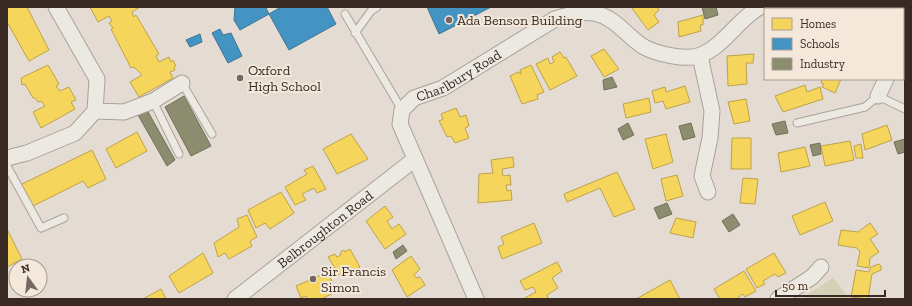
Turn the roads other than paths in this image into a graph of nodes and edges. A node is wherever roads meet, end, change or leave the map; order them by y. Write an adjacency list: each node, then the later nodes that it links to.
1 (56, 7): 13 (street)
2 (377, 7): 5 (lane)
3 (760, 7): 6 (street)
4 (345, 14): 5 (lane)
5 (355, 33): 12 (lane)
6 (700, 56): 12 (street, Charlbury Road); 20 (street)
7 (886, 80): 9 (street)
8 (182, 83): 10 (street); 15 (lane)
9 (878, 96): 11 (lane); 14 (lane)
10 (153, 101): 13 (street); 16 (lane)
11 (905, 109)
12 (402, 110): 18 (street, Charlbury Road)
13 (95, 111): 17 (street)
14 (797, 123)
15 (212, 134)
16 (179, 154)
17 (7, 158)
18 (415, 158): 23 (street, Belbroughton Road); 24 (street, Charlbury Road)
19 (7, 166): 21 (lane)
20 (708, 192)
21 (64, 218)
22 (821, 267): 25 (street)
23 (235, 299)
24 (476, 299)
25 (778, 299)

